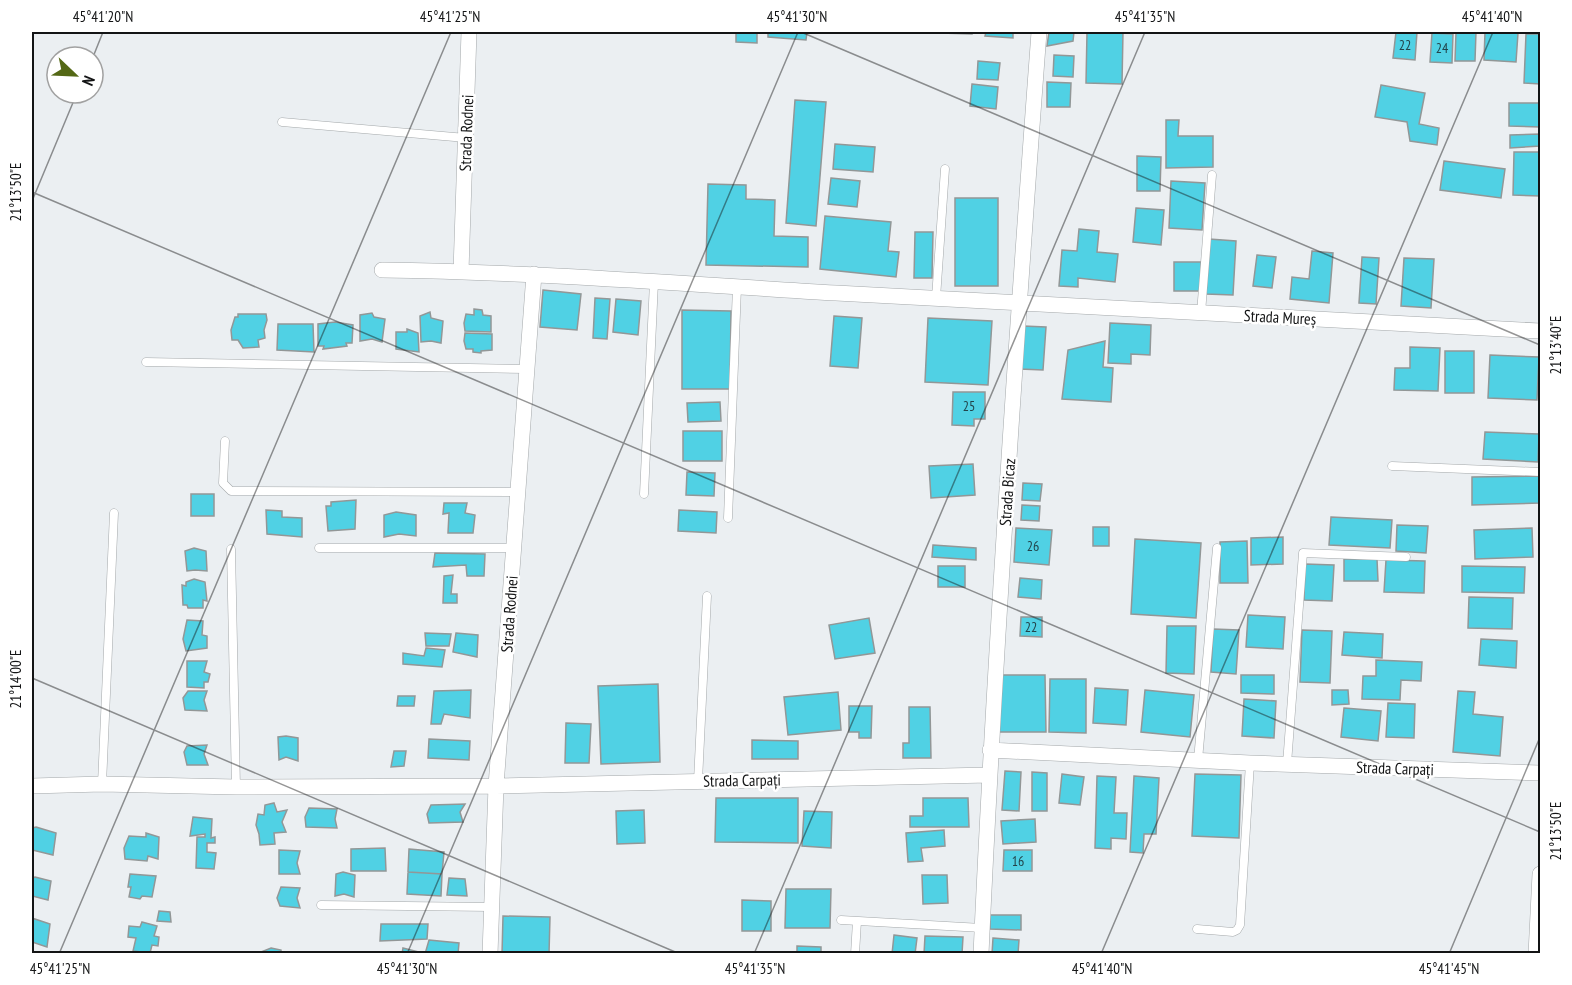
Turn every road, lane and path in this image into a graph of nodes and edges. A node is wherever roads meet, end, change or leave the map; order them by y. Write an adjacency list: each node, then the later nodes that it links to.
1 (470, 32): 4 (street, Strada Rodnei)
2 (1039, 32): 13 (street, Strada Bicaz)
3 (282, 122): 4 (lane)
4 (466, 138): 8 (street, Strada Rodnei)
5 (945, 170): 12 (lane)
6 (1212, 175): 14 (lane)
7 (382, 270): 8 (street, Strada Mureș)
8 (461, 271): 9 (street, Strada Mureș)
9 (534, 274): 10 (street, Strada Mureș); 17 (street, Strada Rodnei)
10 (654, 282): 11 (street, Strada Mureș); 22 (lane)
11 (737, 287): 12 (street, Strada Mureș); 24 (lane)
12 (936, 298): 13 (street, Strada Mureș)
13 (1019, 303): 14 (street, Strada Mureș); 31 (street, Strada Bicaz)
14 (1201, 313): 15 (street, Strada Mureș)
15 (1540, 331)
16 (146, 362): 17 (lane)
17 (526, 369): 21 (street, Strada Rodnei)
18 (225, 441): 21 (lane)
19 (1392, 466): 20 (lane)
20 (1540, 472)
21 (518, 492): 26 (street, Strada Rodnei)
22 (644, 494)
23 (114, 513): 38 (lane)
24 (728, 518)
25 (319, 548): 26 (lane)
26 (514, 548): 40 (street, Strada Rodnei)
27 (1217, 548): 32 (lane)
28 (231, 549): 41 (lane)
29 (1406, 557): 34 (lane)
30 (706, 596): 37 (lane)
31 (990, 750): 32 (street, Strada Carpați); 36 (street, Strada Bicaz)
32 (1198, 760): 33 (street, Strada Carpați)
33 (1250, 763): 34 (street, Strada Carpați); 49 (lane)
34 (1287, 764): 35 (street, Strada Carpați)
35 (1540, 773)
36 (989, 775): 37 (street, Strada Carpați); 48 (street, Strada Bicaz)
37 (698, 781): 40 (street, Strada Carpați)
38 (102, 784): 39 (street, Strada Carpați); 41 (street, Strada Carpați)
39 (32, 786)
40 (496, 786): 41 (street, Strada Carpați); 45 (street, Strada Rodnei)
41 (236, 787)
42 (1540, 874): 43 (street)
43 (1540, 902): 53 (street)
44 (321, 905): 45 (lane)
45 (491, 907): 50 (street, Strada Rodnei)
46 (841, 920): 47 (lane)
47 (857, 921): 48 (lane); 51 (lane)
48 (982, 928): 52 (street, Strada Bicaz)
49 (1197, 930)
50 (490, 954)
51 (855, 954)
52 (981, 954)
53 (1536, 954)

